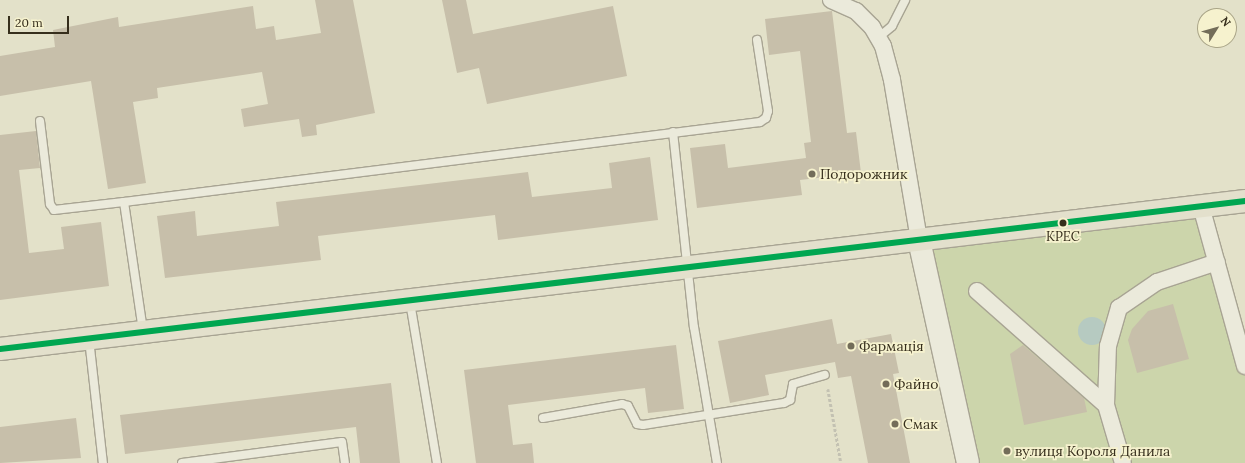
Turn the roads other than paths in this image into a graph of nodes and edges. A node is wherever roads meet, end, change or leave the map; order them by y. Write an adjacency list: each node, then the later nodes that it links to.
1 (831, 0): 3 (street)
2 (905, 0): 3 (lane)
3 (878, 37): 10 (street)
4 (757, 40): 6 (lane)
5 (40, 121): 8 (lane)
6 (673, 132): 8 (lane); 12 (lane)
7 (1245, 201): 9 (main road)
8 (124, 202): 15 (lane)
9 (1201, 206): 10 (main road); 11 (street)
10 (919, 240): 12 (main road); 28 (main road)
11 (1217, 262): 18 (street); 20 (street)
12 (687, 268): 14 (main road); 21 (lane)
13 (977, 291): 20 (street)
14 (410, 300): 15 (main road); 26 (lane)
15 (144, 332): 16 (main road)
16 (89, 338): 17 (main road); 23 (lane)
17 (0, 349)
18 (1245, 366)
19 (826, 375): 21 (lane)
20 (1106, 405): 29 (street)
21 (706, 415): 22 (lane); 27 (lane)
22 (543, 418)
23 (102, 463)
24 (182, 463): 25 (lane)
25 (345, 463)
26 (437, 463)
27 (717, 463)
28 (968, 463)
29 (1123, 463)

